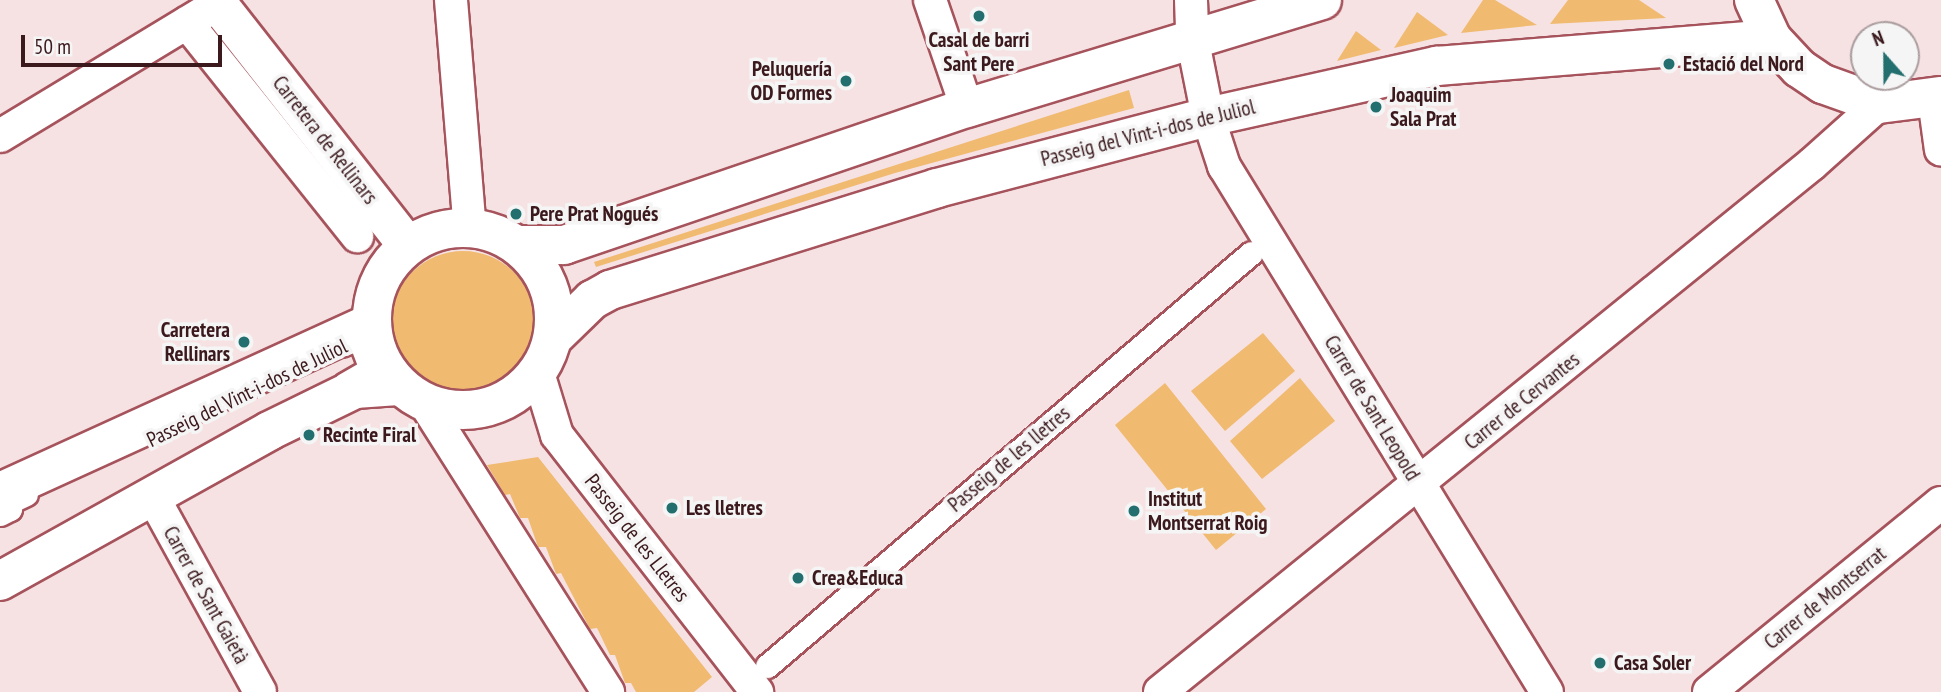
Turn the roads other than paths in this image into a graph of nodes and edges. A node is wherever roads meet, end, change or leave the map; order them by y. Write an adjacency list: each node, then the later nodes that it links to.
1 (451, 0): 14 (street)
2 (930, 0): 10 (street)
3 (1322, 0): 6 (street)
4 (1754, 0): 7 (street)
5 (206, 9): 12 (street); 15 (street, Carretera de Rellinars); 16 (street, Carretera de Rellinars)
6 (1191, 18): 10 (street); 11 (street, Carrer de Sant Leopold)
7 (1772, 39): 9 (street); 11 (street, Passeig del Vint-i-dos de Juliol)
8 (1937, 98): 9 (street); 13 (street)
9 (1879, 104): 23 (street, Carrer de Cervantes)
10 (967, 108): 17 (street)
11 (1208, 117): 20 (street, Passeig del Vint-i-dos de Juliol); 23 (street, Carrer de Sant Leopold)
12 (0, 136)
13 (1941, 150)
14 (470, 229): 16 (street); 17 (street)
15 (357, 236)
16 (406, 244): 19 (street)
17 (520, 246): 20 (street)
18 (1251, 253): 30 (street, Passeig de les lletres)
19 (371, 323): 22 (street); 24 (street, Passeig del Vint-i-dos de Juliol)
20 (555, 336): 21 (street)
21 (538, 373): 22 (street); 30 (street, Passeig de les Lletres)
22 (412, 395): 25 (street, Passeig del Vint-i-dos de Juliol); 32 (street)
23 (1419, 485): 33 (street, Carrer de Cervantes); 34 (street, Carrer de Sant Leopold)
24 (0, 492)
25 (153, 497): 29 (street, Passeig del Vint-i-dos de Juliol); 31 (street, Carrer de Sant Gaietà)
26 (1941, 503): 35 (street, Carrer de Montserrat)
27 (0, 514): 28 (street, Passeig del Vint-i-dos de Juliol)
28 (0, 569)
29 (0, 580)
30 (762, 679)
31 (260, 692)
32 (608, 692)
33 (1160, 692)
34 (1547, 692)
35 (1709, 692)

